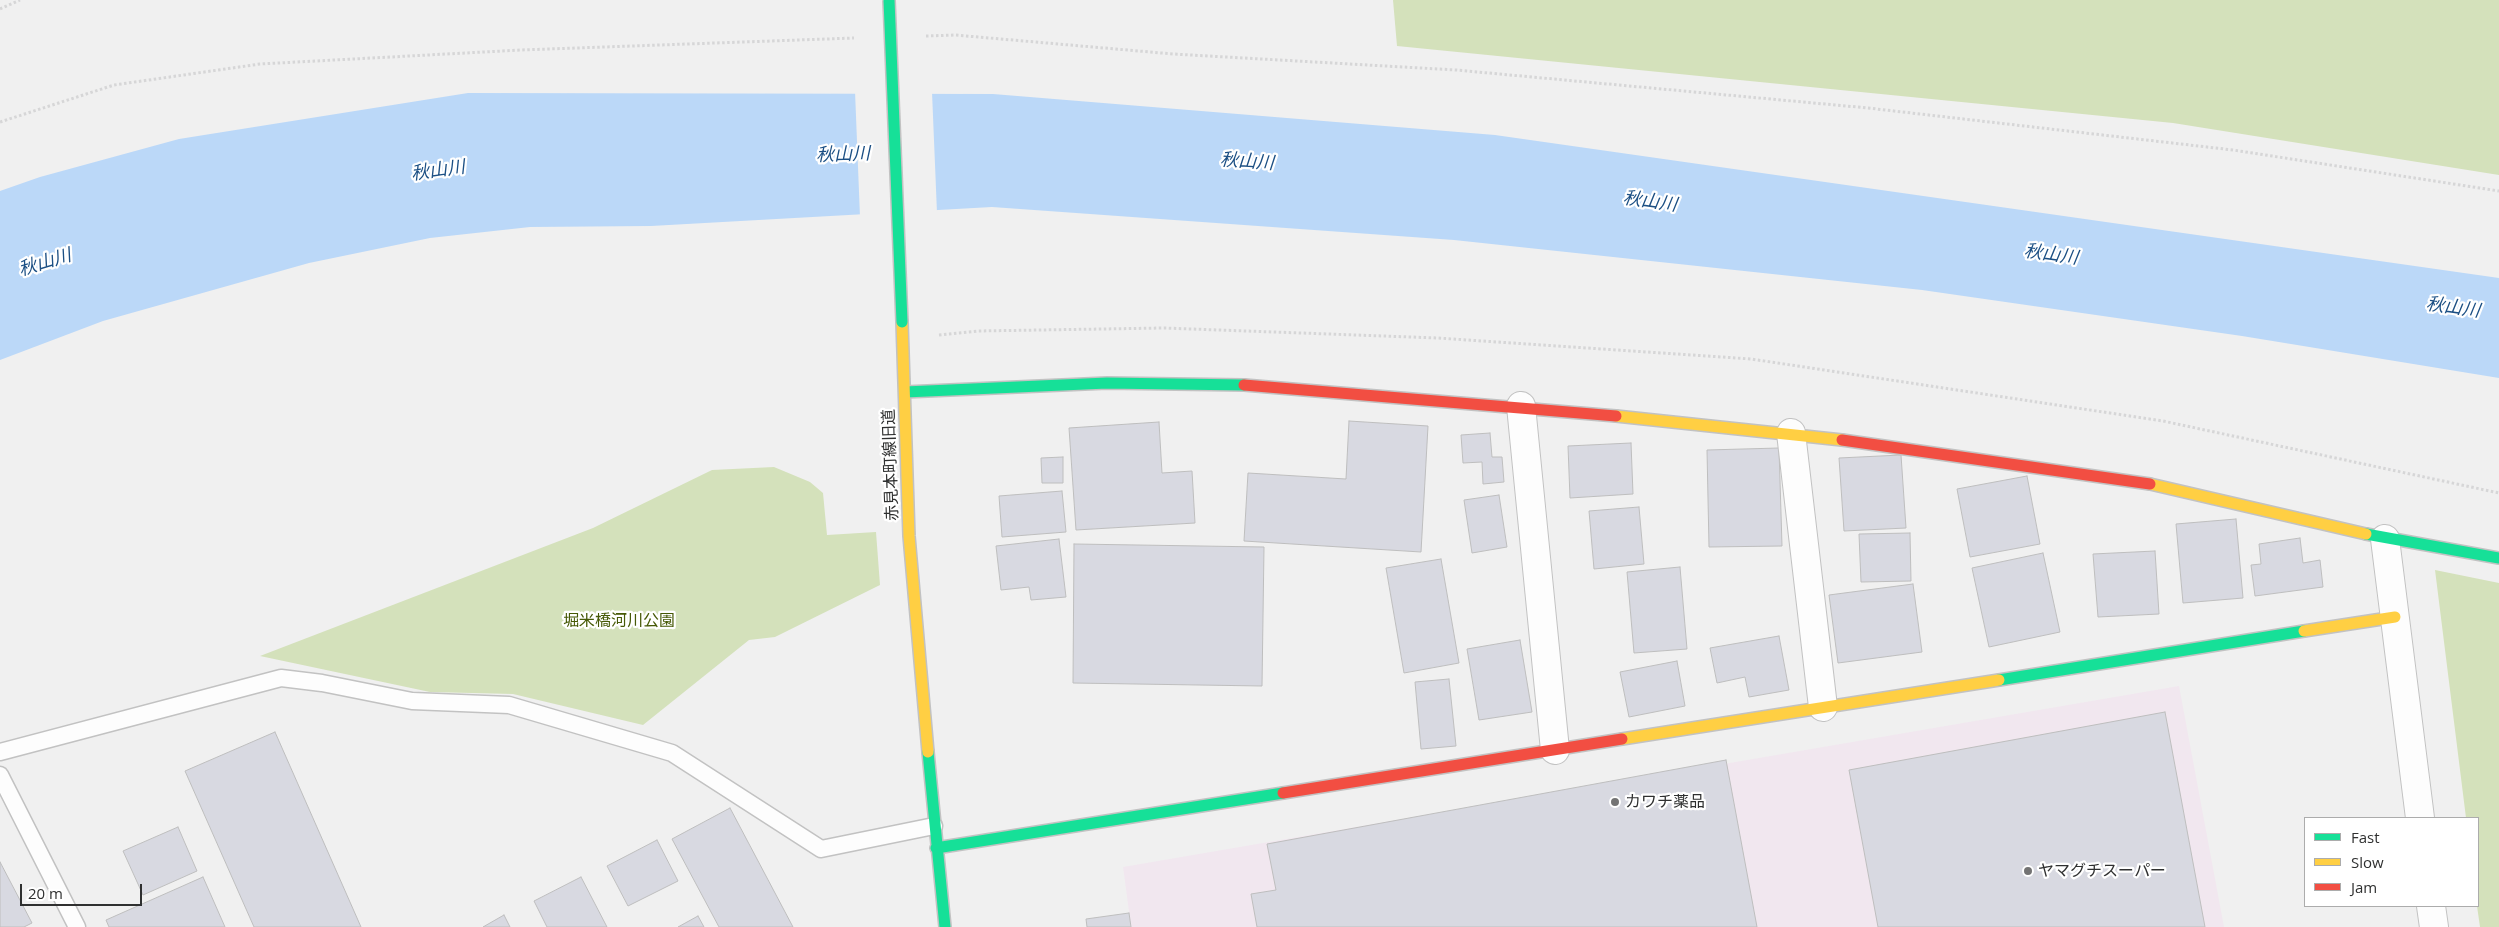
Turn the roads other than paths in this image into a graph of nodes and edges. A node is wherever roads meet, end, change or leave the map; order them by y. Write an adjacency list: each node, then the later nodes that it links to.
1 (888, 0): 2 (street, 赤見本町線旧道, bridge)
2 (904, 392): 3 (street); 13 (street, 赤見本町線旧道)
3 (1521, 406): 4 (street); 9 (street)
4 (1791, 433): 5 (street); 8 (street)
5 (2385, 539): 6 (street); 7 (street)
6 (2499, 558)
7 (2395, 617): 8 (street); 12 (street)
8 (1823, 707): 9 (street)
9 (1556, 750): 14 (street)
10 (0, 752): 13 (lane)
11 (0, 775): 16 (lane)
12 (2420, 817)
13 (934, 826): 14 (street, 赤見本町線旧道)
14 (936, 848): 17 (street, 赤見本町線旧道)
15 (2431, 907): 18 (street)
16 (77, 927)
17 (945, 927)
18 (2434, 927)

